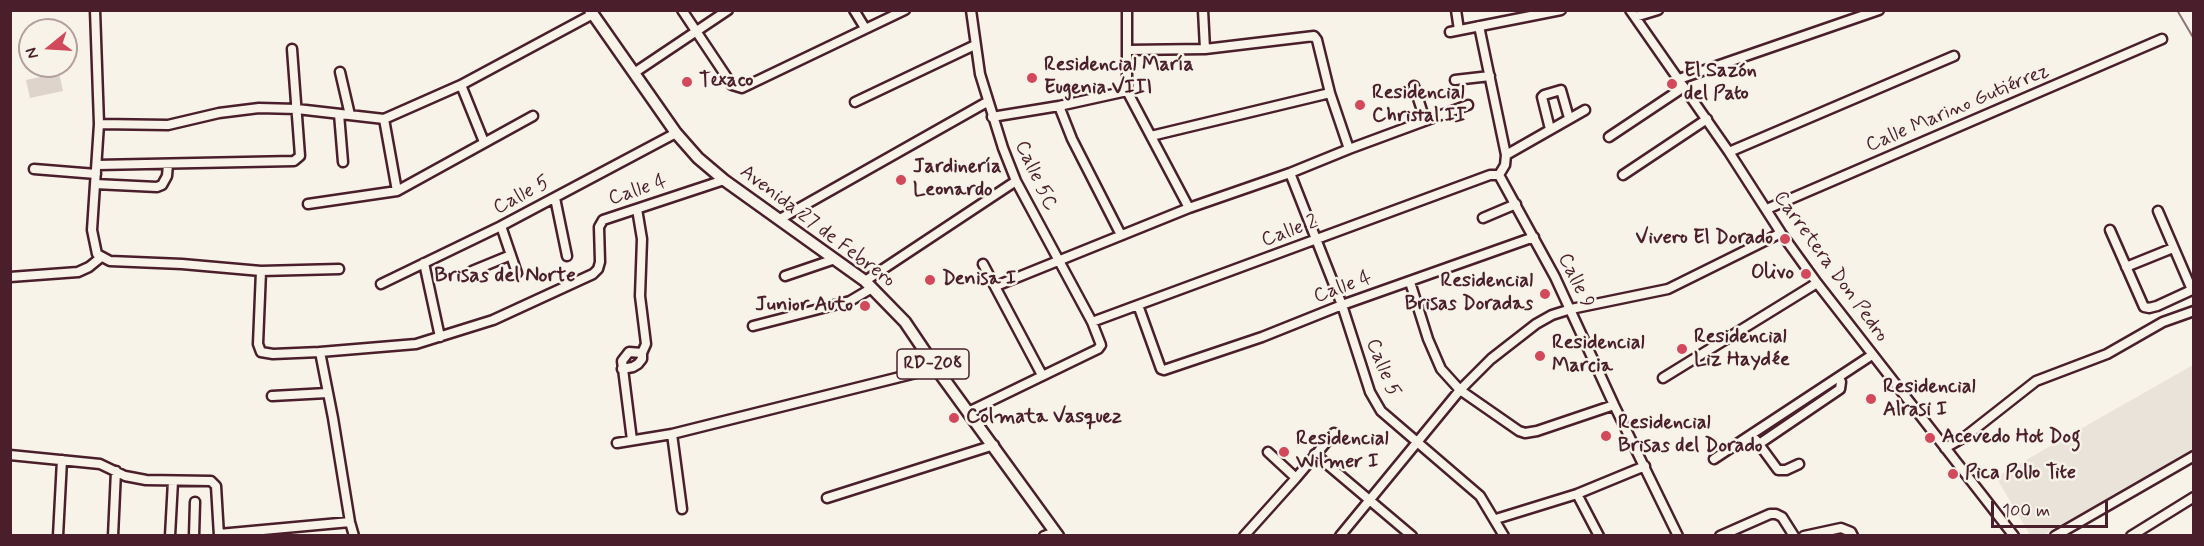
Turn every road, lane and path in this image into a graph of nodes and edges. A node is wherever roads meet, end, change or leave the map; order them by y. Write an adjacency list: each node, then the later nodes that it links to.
1 (95, 10): 48 (street)
2 (682, 10): 17 (street)
3 (728, 10): 17 (street)
4 (854, 10): 16 (street)
5 (905, 10): 16 (street)
6 (971, 10): 19 (street, Calle 5C)
7 (1127, 10): 22 (street)
8 (1203, 10): 21 (street)
9 (1456, 10): 15 (street)
10 (1561, 10): 15 (street)
11 (1658, 10): 14 (street)
12 (1879, 10): 27 (street)
13 (592, 12): 25 (main road, Avenida 27 de Febrero / RD-208); 29 (street)
14 (1632, 14): 27 (street, Carretera Don Pedro)
15 (1479, 26): 26 (street)
16 (865, 28): 17 (street)
17 (697, 32): 25 (street)
18 (2162, 39): 73 (street, Calle Marino Gutiérrez)
19 (975, 45): 34 (street); 35 (street, Calle 5C)
20 (292, 49): 38 (street)
21 (1205, 49): 22 (street); 33 (street)
22 (1128, 50): 32 (street)
23 (1954, 56): 55 (street)
24 (340, 72): 41 (street)
25 (634, 73): 50 (main road, Avenida 27 de Febrero / RD-208)
26 (1490, 76): 28 (street); 56 (street)
27 (1679, 79): 31 (street, Carretera Don Pedro)
28 (1455, 80)
29 (461, 85): 45 (street); 53 (street)
30 (1414, 86): 47 (street)
31 (1684, 87): 46 (street, Carretera Don Pedro); 52 (street)
32 (1127, 91): 37 (street); 51 (street)
33 (1330, 93): 51 (street); 54 (street)
34 (855, 102)
35 (987, 102): 43 (street, Calle 5C); 76 (street)
36 (1468, 105): 47 (street)
37 (1059, 106): 43 (street); 80 (street)
38 (297, 109): 40 (street); 48 (street); 58 (street)
39 (1585, 110): 44 (street)
40 (339, 114): 41 (street); 57 (street)
41 (350, 115): 45 (street)
42 (533, 116): 53 (street)
43 (992, 117): 65 (street, Calle 5C)
44 (1569, 118): 49 (street); 49 (street)
45 (384, 119): 67 (street)
46 (1707, 119): 55 (street, Carretera Don Pedro); 62 (street)
47 (1425, 120): 54 (street)
48 (99, 124): 60 (street)
49 (1550, 129): 56 (street)
50 (676, 133): 64 (main road, Avenida 27 de Febrero / RD-208); 68 (street, Calle 5)
51 (1151, 136): 71 (street)
52 (1609, 137)
53 (484, 142): 67 (street)
54 (1349, 149): 61 (street)
55 (1729, 152): 73 (street, Carretera Don Pedro)
56 (1506, 155): 63 (street)
57 (343, 162)
58 (168, 164): 60 (street); 66 (street)
59 (34, 169): 60 (street)
60 (96, 170): 66 (street)
61 (1290, 173): 71 (street); 82 (street, Calle 5)
62 (1623, 175)
63 (1499, 176): 70 (street, Calle 9); 82 (street, Calle 2)
64 (724, 180): 72 (street, Calle 4); 76 (main road, Avenida 27 de Febrero / RD-208)
65 (1016, 181): 88 (street, Calle 5C); 101 (street)
66 (95, 184): 86 (street)
67 (397, 190): 69 (street)
68 (555, 198): 77 (street, Calle 5); 85 (street)
69 (308, 204)
70 (1516, 204): 75 (street); 81 (street, Calle 9)
71 (1189, 208): 80 (street)
72 (637, 209): 114 (street, Calle 4); 116 (street)
73 (1767, 209): 79 (street, Carretera Don Pedro)
74 (2158, 211): 83 (street)
75 (1483, 218)
76 (780, 219): 87 (main road, Avenida 27 de Febrero / RD-208)
77 (501, 226): 84 (street); 89 (street, Calle 5)
78 (2110, 230): 91 (street)
79 (1781, 233): 99 (street, Carretera Don Pedro); 108 (street)
80 (1120, 235): 88 (street)
81 (1534, 237): 98 (street, Calle 4); 108 (street, Calle 9)
82 (1316, 240): 105 (street, Calle 2); 106 (street, Calle 5)
83 (2173, 248): 91 (street); 103 (street)
84 (511, 255): 94 (street); 95 (street)
85 (567, 256)
86 (100, 258): 93 (street); 97 (street)
87 (835, 259): 96 (street); 101 (main road, Avenida 27 de Febrero / RD-208)
88 (1058, 260): 102 (street); 111 (street, Calle 5C)
89 (424, 263): 100 (street, Calle 5); 114 (street)
90 (983, 264): 102 (street)
91 (2126, 267): 107 (street)
92 (339, 269): 93 (street)
93 (261, 271): 115 (street)
94 (472, 272)
95 (518, 273)
96 (784, 276)
97 (10, 277)
98 (1410, 282): 106 (street, Calle 4); 123 (street)
99 (1817, 283): 117 (street, Carretera Don Pedro); 122 (street)
100 (381, 284)
101 (869, 285): 113 (street); 118 (main road, Avenida 27 de Febrero / RD-208)
102 (996, 286): 120 (street)
103 (2193, 290): 104 (street)
104 (2169, 300): 107 (street); 110 (street)
105 (1138, 305): 106 (street, Calle 4); 111 (street, Calle 2)
106 (1342, 305): 133 (street, Calle 5)
107 (2157, 306): 112 (street)
108 (1571, 309): 123 (street); 126 (street, Calle 9)
109 (2193, 311): 110 (street)
110 (2176, 316): 112 (street)
111 (1092, 322): 120 (street, Calle 5C)
112 (2163, 322): 136 (street)
113 (753, 326)
114 (440, 337): 115 (street)
115 (320, 352): 124 (street)
116 (642, 352): 119 (street); 119 (street)
117 (1872, 355): 121 (street); 136 (street, Carretera Don Pedro)
118 (936, 368): 127 (main road, Avenida 27 de Febrero / RD-208); 129 (street)
119 (622, 369): 131 (street)
120 (1042, 375): 127 (street)
121 (1839, 377): 130 (street); 134 (street)
122 (1663, 378)
123 (1460, 390): 126 (street); 133 (street)
124 (327, 393): 125 (street); 155 (street)
125 (272, 396)
126 (1614, 405): 144 (street, Calle 9)
127 (968, 412): 135 (main road, Avenida 27 de Febrero / RD-208)
128 (1334, 433): 138 (street)
129 (672, 434): 131 (street); 153 (street)
130 (1752, 435): 134 (street); 141 (street)
131 (632, 440): 132 (street)
132 (617, 443)
133 (1417, 444): 151 (street); 154 (street, Calle 5)
134 (1758, 444): 143 (street)
135 (994, 445): 150 (street); 156 (main road, Avenida 27 de Febrero / RD-208)
136 (1945, 448): 173 (street, Carretera Don Pedro)
137 (1268, 452): 146 (street)
138 (1315, 454): 146 (street); 151 (street)
139 (11, 455): 142 (street)
140 (2193, 456): 174 (street)
141 (1714, 459)
142 (62, 460): 145 (street); 158 (street)
143 (1799, 464)
144 (1644, 466): 148 (street); 168 (street, Calle 9)
145 (116, 471): 147 (street); 159 (street)
146 (1296, 478): 163 (street)
147 (173, 481): 157 (street); 160 (street)
148 (1577, 494): 154 (street); 167 (street)
149 (2193, 497): 175 (street)
150 (827, 498)
151 (1370, 499): 164 (street); 165 (street)
152 (195, 502): 161 (street)
153 (682, 508)
154 (1496, 519): 166 (street, Calle 5)
155 (350, 522): 157 (street); 162 (street)
156 (1053, 534)
157 (219, 535)
158 (58, 536)
159 (113, 536)
160 (170, 536)
161 (194, 536)
162 (354, 536)
163 (1244, 536)
164 (1340, 536)
165 (1412, 536)
166 (1504, 536)
167 (1599, 536)
168 (1678, 536)
169 (1720, 536): 170 (street)
170 (1794, 536)
171 (1804, 536): 172 (street)
172 (1853, 536)
173 (2014, 536)
174 (2055, 536)
175 (2131, 536)

